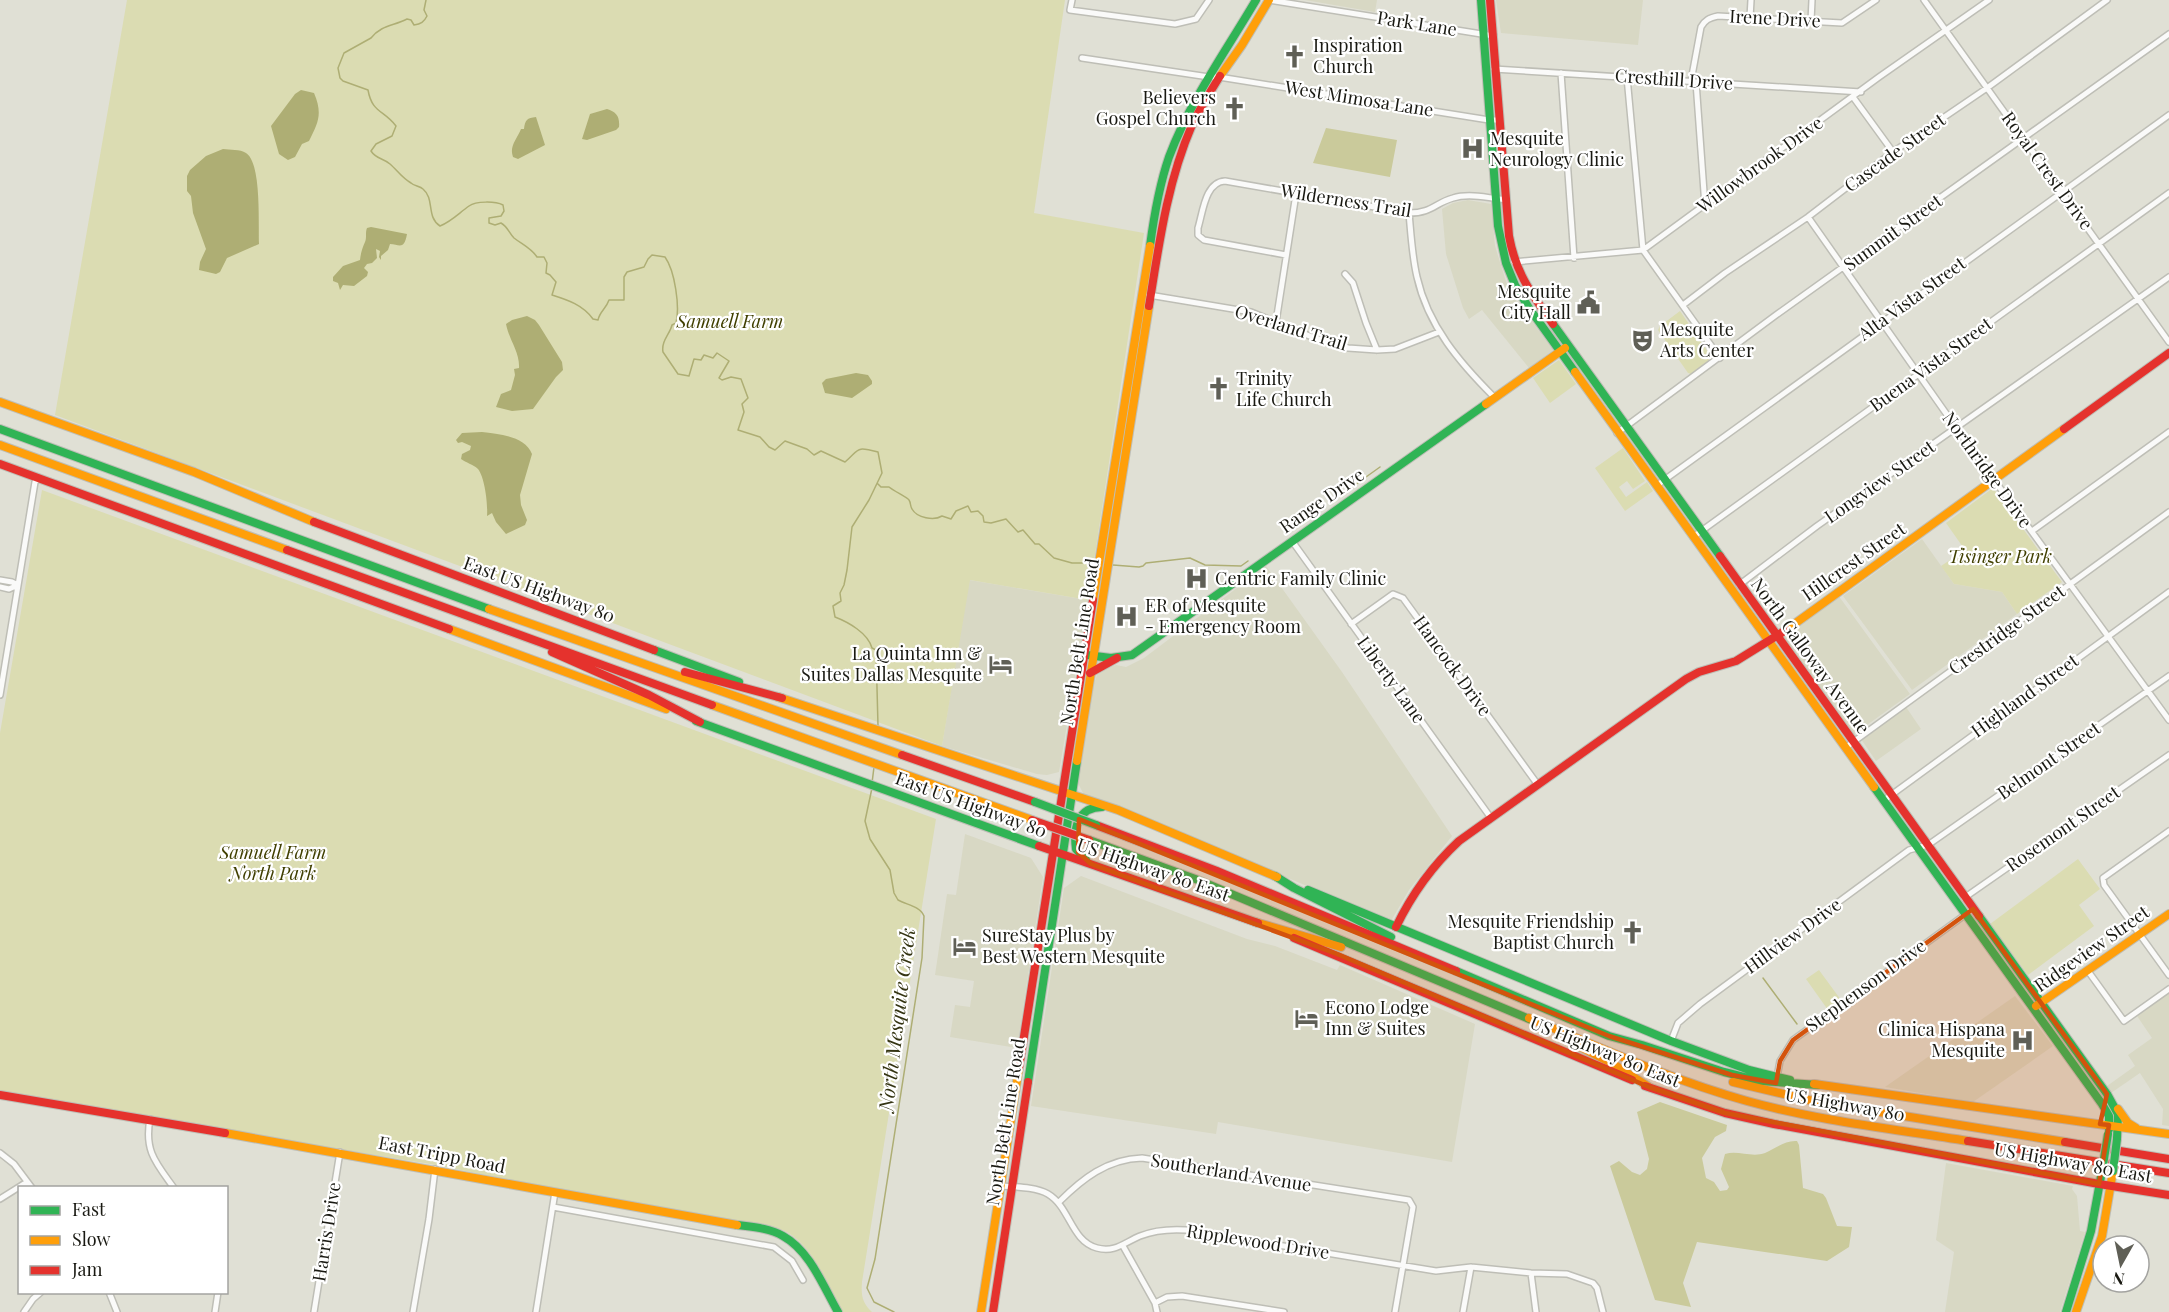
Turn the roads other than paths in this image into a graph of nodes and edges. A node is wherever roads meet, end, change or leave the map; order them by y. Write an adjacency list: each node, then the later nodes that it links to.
1 (1072, 0): 2 (street)
2 (1209, 0)
3 (1256, 0): 23 (main road, North Belt Line Road)
4 (1269, 0): 17 (street, Park Lane); 24 (main road, North Belt Line Road)
5 (1751, 0): 13 (street)
6 (1812, 0): 14 (street)
7 (1875, 0): 14 (street, Irene Drive)
8 (1924, 0): 15 (street, Royal Crest Drive)
9 (1989, 0): 15 (street, Willowbrook Drive)
10 (2107, 0): 27 (street, Cascade Street)
11 (1481, 4): 12 (main road); 17 (main road, North Galloway Avenue)
12 (1491, 4): 18 (main road, North Galloway Avenue)
13 (1750, 18): 14 (street, Irene Drive); 26 (street, Irene Drive)
14 (1811, 21)
15 (1946, 30): 27 (street, Royal Crest Drive); 28 (street, Willowbrook Drive)
16 (2169, 34): 33 (street, Summit Street)
17 (1483, 35): 18 (street, Park Lane); 20 (main road, North Galloway Avenue)
18 (1494, 36): 21 (main road, North Galloway Avenue)
19 (1082, 58): 23 (street, West Mimosa Lane)
20 (1486, 68): 21 (street, Cresthill Drive); 31 (main road, North Galloway Avenue)
21 (1496, 69): 22 (street, Cresthill Drive); 32 (main road, North Galloway Avenue)
22 (1561, 73): 25 (street, Cresthill Drive); 46 (street)
23 (1209, 77): 24 (street, West Mimosa Lane); 52 (main road, North Belt Line Road)
24 (1219, 77): 31 (street, West Mimosa Lane); 53 (main road, North Belt Line Road)
25 (1627, 77): 26 (street, Cresthill Drive); 44 (street)
26 (1694, 82): 28 (street, Cresthill Drive); 40 (street)
27 (1987, 88): 33 (street, Royal Crest Drive); 34 (street, Cascade Street)
28 (1861, 92): 29 (street, Willowbrook Drive)
29 (1853, 97): 34 (street); 40 (street, Willowbrook Drive)
30 (2169, 114): 35 (street, Alta Vista Street)
31 (1489, 120): 32 (street, West Mimosa Lane); 38 (main road, North Galloway Avenue)
32 (1500, 120): 39 (main road, North Galloway Avenue)
33 (2024, 139): 35 (street, Royal Crest Drive); 49 (street, Summit Street)
34 (1893, 152): 42 (street, Cascade Street)
35 (2061, 192): 43 (street, Royal Crest Drive); 56 (street, Alta Vista Street)
36 (2169, 192): 43 (street, Buena Vista Street)
37 (1296, 194): 41 (street, Wilderness Trail); 45 (street); 45 (street, Wilderness Trail)
38 (1495, 199): 39 (street, Wilderness Trail); 41 (street, Wilderness Trail); 48 (main road, North Galloway Avenue)
39 (1506, 200): 47 (main road, North Galloway Avenue)
40 (1705, 206): 44 (street, Willowbrook Drive)
41 (1409, 213): 58 (street)
42 (1808, 217): 49 (street, Northridge Drive); 55 (street, Cascade Street)
43 (2099, 244): 54 (street, Royal Crest Drive); 65 (street, Buena Vista Street)
44 (1643, 250): 46 (street, Willowbrook Drive); 55 (street)
45 (1287, 255): 57 (street)
46 (1574, 258): 47 (street, Willowbrook Drive)
47 (1515, 262): 48 (street, Willowbrook Drive); 60 (main road, North Galloway Avenue)
48 (1506, 264): 62 (main road, North Galloway Avenue)
49 (1843, 268): 56 (street, Northridge Drive); 64 (street, Summit Street)
50 (1345, 274): 61 (street)
51 (2169, 278): 54 (street, Longview Street)
52 (1141, 295): 53 (street, Overland Trail); 78 (main road, North Belt Line Road)
53 (1150, 295): 57 (street, Overland Trail); 79 (main road, North Belt Line Road)
54 (2139, 299): 59 (street, Royal Crest Drive); 70 (street, Longview Street)
55 (1683, 305): 64 (street)
56 (1881, 321): 65 (street, Northridge Drive); 77 (street, Alta Vista Street)
57 (1276, 322): 61 (street, Overland Trail)
58 (1440, 332): 61 (street, Overland Trail); 66 (street)
59 (2169, 342)
60 (1568, 345): 62 (main road, Range Drive); 68 (main road, North Galloway Avenue)
61 (1377, 350)
62 (1560, 350): 66 (main road, Range Drive); 72 (main road, North Galloway Avenue)
63 (2169, 353): 76 (main road, Hillcrest Street)
64 (1720, 358): 68 (street, Summit Street)
65 (1919, 374): 70 (street, Northridge Drive); 83 (street, Buena Vista Street)
66 (1494, 397): 85 (main road, Range Drive)
67 (0, 402): 105 (main road, East US Highway 80)
68 (1626, 426): 72 (street, Summit Street); 77 (main road, North Galloway Avenue)
69 (0, 427): 95 (main road)
70 (1956, 429): 76 (street, Northridge Drive); 89 (street, Longview Street)
71 (2169, 432): 82 (street)
72 (1617, 433): 80 (main road, North Galloway Avenue)
73 (0, 445): 93 (main road)
74 (0, 464): 75 (main road, East US Highway 80)
75 (39, 478): 88 (street); 108 (main road, East US Highway 80)
76 (1994, 479): 82 (street, Northridge Drive); 97 (main road, Hillcrest Street)
77 (1665, 480): 80 (street, Alta Vista Street); 83 (main road, North Galloway Avenue)
78 (1111, 484): 79 (main road); 98 (main road, North Belt Line Road)
79 (1120, 485): 98 (main road, North Belt Line Road)
80 (1656, 486): 84 (main road, North Galloway Avenue)
81 (2169, 512): 87 (street, Crestridge Street)
82 (2032, 531): 87 (street, Northridge Drive)
83 (1702, 532): 84 (street, Buena Vista Street); 89 (main road, North Galloway Avenue)
84 (1693, 537): 91 (main road, North Galloway Avenue)
85 (1292, 541): 94 (street, Liberty Lane); 99 (main road, Range Drive)
86 (0, 579): 88 (street)
87 (2070, 584): 96 (street, Northridge Drive); 109 (street, Crestridge Street)
88 (18, 585): 90 (street); 103 (street)
89 (1739, 585): 91 (street); 97 (main road, North Galloway Avenue)
90 (0, 587)
91 (1731, 589): 97 (main road, North Galloway Avenue)
92 (2169, 592): 96 (street, Highland Street)
93 (433, 602): 108 (main road); 136 (main road, bridge)
94 (1351, 624): 114 (street, Hancock Drive); 120 (street, Liberty Lane)
95 (547, 630): 105 (main road); 137 (main road, bridge)
96 (2107, 637): 102 (street, Northridge Drive); 117 (street, Highland Street)
97 (1774, 639): 104 (main road, North Galloway Avenue); 113 (main road, Hillcrest Street)
98 (1089, 655): 99 (main road, Range Drive); 100 (main road, North Belt Line Road); 106 (main road, North Belt Line Road)
99 (1117, 658): 100 (main road)
100 (1090, 673): 106 (main road, North Belt Line Road)
101 (2169, 675): 102 (street, Belmont Street)
102 (2147, 692): 107 (street, Northridge Drive); 122 (street, Belmont Street)
103 (0, 695)
104 (1814, 695): 109 (main road, North Galloway Avenue); 110 (main road, North Galloway Avenue)
105 (782, 698): 115 (main road, East US Highway 80)
106 (1079, 719): 115 (main road, North Belt Line Road); 116 (main road, North Belt Line Road)
107 (2169, 720)
108 (700, 722): 124 (main road, East US Highway 80)
109 (1853, 742): 110 (street, Crestridge Street); 117 (main road, North Galloway Avenue)
110 (1845, 748): 118 (main road, North Galloway Avenue)
111 (1564, 754): 113 (street)
112 (2169, 755): 128 (street, Rosemont Street)
113 (1569, 762): 114 (main road, Hillcrest Street)
114 (1538, 785): 120 (main road, Hillcrest Street)
115 (1063, 791): 116 (main road, East US Highway 80); 124 (main road, North Belt Line Road)
116 (1072, 794): 119 (main road, US Highway 80 East); 125 (main road, North Belt Line Road)
117 (1890, 795): 118 (street, Highland Street); 122 (main road, North Galloway Avenue)
118 (1883, 801): 123 (main road, North Galloway Avenue)
119 (1118, 810): 126 (main road); 127 (main road, US Highway 80 East)
120 (1491, 819): 134 (main road, Hillcrest Street)
121 (2169, 831): 135 (street)
122 (1928, 845): 123 (street, Hillview Drive); 128 (main road, North Galloway Avenue)
123 (1917, 847): 129 (main road, North Galloway Avenue); 147 (street, Hillview Drive)
124 (1054, 852): 125 (main road, US Highway 80 East); 144 (main road, North Belt Line Road)
125 (1063, 854): 126 (main road, US Highway 80 East); 145 (main road, North Belt Line Road)
126 (1091, 864): 133 (main road, US Highway 80 East)
127 (1275, 876): 134 (main road, US Highway 80 East); 137 (main road)
128 (1964, 897): 129 (street, Rosemont Street); 130 (main road, North Galloway Avenue)
129 (1957, 902): 132 (main road, North Galloway Avenue)
130 (1973, 909): 132 (street, Stephenson Drive); 141 (main road, North Galloway Avenue)
131 (2169, 914): 135 (main road, Ridgeview Street)
132 (1965, 915): 142 (main road, North Galloway Avenue); 149 (street, Stephenson Drive)
133 (1255, 922): 136 (main road); 151 (main road, US Highway 80 East)
134 (1396, 927): 147 (main road, US Highway 80 East)
135 (2140, 935): 138 (main road, Ridgeview Street); 139 (street)
136 (1381, 958): 143 (main road)
137 (1436, 963): 146 (main road)
138 (2088, 970): 140 (street); 141 (main road, Ridgeview Street)
139 (2169, 975)
140 (2169, 989)
141 (2040, 1004): 142 (main road, Ridgeview Street); 155 (main road, North Galloway Avenue)
142 (2033, 1009): 148 (main road, North Galloway Avenue)
143 (1529, 1018): 151 (main road); 168 (main road, US Highway 80)
144 (1027, 1020): 145 (main road); 152 (main road, North Belt Line Road)
145 (1037, 1022): 154 (main road, North Belt Line Road)
146 (1609, 1036): 150 (main road); 166 (main road, US Highway 80)
147 (1671, 1041): 149 (main road, US Highway 80 East)
148 (2075, 1066): 155 (main road); 157 (main road, North Galloway Avenue)
149 (1777, 1077): 150 (main road, US Highway 80 East)
150 (1819, 1085): 159 (main road, US Highway 80 East)
151 (1649, 1087): 170 (main road, US Highway 80 East)
152 (1016, 1089): 154 (main road); 156 (main road, North Belt Line Road)
153 (0, 1095): 158 (main road, East Tripp Road)
154 (1025, 1096): 156 (main road); 174 (main road, North Belt Line Road)
155 (2109, 1097): 160 (main road, North Galloway Avenue); 161 (main road)
156 (1014, 1098): 172 (main road, North Belt Line Road)
157 (2104, 1106): 159 (main road); 162 (main road, North Galloway Avenue)
158 (150, 1119): 164 (main road, East Tripp Road); 171 (street)
159 (2088, 1123): 162 (main road, US Highway 80 East)
160 (2118, 1127): 161 (main road, US Highway 80 East); 162 (main road, US Highway 80 East); 173 (main road, North Galloway Avenue, bridge)
161 (2138, 1129): 163 (main road, US Highway 80 East)
162 (2108, 1130): 170 (main road, North Galloway Avenue, bridge)
163 (2169, 1134)
164 (340, 1152): 167 (main road, East Tripp Road); 195 (street, Harris Drive)
165 (0, 1153): 169 (street)
166 (2169, 1159)
167 (435, 1169): 176 (main road, East Tripp Road); 196 (street)
168 (2169, 1173)
169 (29, 1185)
170 (2099, 1185): 173 (main road, US Highway 80 East); 186 (main road, North Galloway Avenue)
171 (173, 1186)
172 (1002, 1186): 174 (street); 199 (main road, North Belt Line Road)
173 (2111, 1186): 177 (main road, US Highway 80 East); 187 (main road, North Galloway Avenue)
174 (1012, 1187): 179 (street); 200 (main road, North Belt Line Road)
175 (18, 1190): 178 (street)
176 (555, 1191): 180 (street); 198 (main road, East Tripp Road)
177 (2169, 1195)
178 (0, 1199)
179 (1059, 1202): 181 (street, Ripplewood Drive); 182 (street, Southerland Avenue)
180 (553, 1207): 185 (street); 197 (street)
181 (1123, 1246): 182 (street, Ripplewood Drive); 191 (street)
182 (1403, 1265): 183 (street, Ripplewood Drive); 203 (street)
183 (1471, 1267): 184 (street, Ripplewood Drive); 204 (street)
184 (1531, 1273): 205 (street); 206 (street, Ripplewood Drive)
185 (803, 1280)
186 (2073, 1289): 187 (main road); 207 (main road, North Galloway Avenue)
187 (2082, 1292): 208 (main road, North Galloway Avenue)
188 (40, 1294): 192 (street)
189 (110, 1294): 193 (street)
190 (218, 1294): 194 (street)
191 (1155, 1303): 201 (street); 202 (street)
192 (24, 1312)
193 (117, 1312)
194 (215, 1312)
195 (314, 1312)
196 (413, 1312)
197 (536, 1312)
198 (838, 1312)
199 (981, 1312)
200 (993, 1312)
201 (1157, 1312)
202 (1284, 1312)
203 (1395, 1312)
204 (1463, 1312)
205 (1536, 1312)
206 (1603, 1312)
207 (2066, 1312)
208 (2076, 1312)

